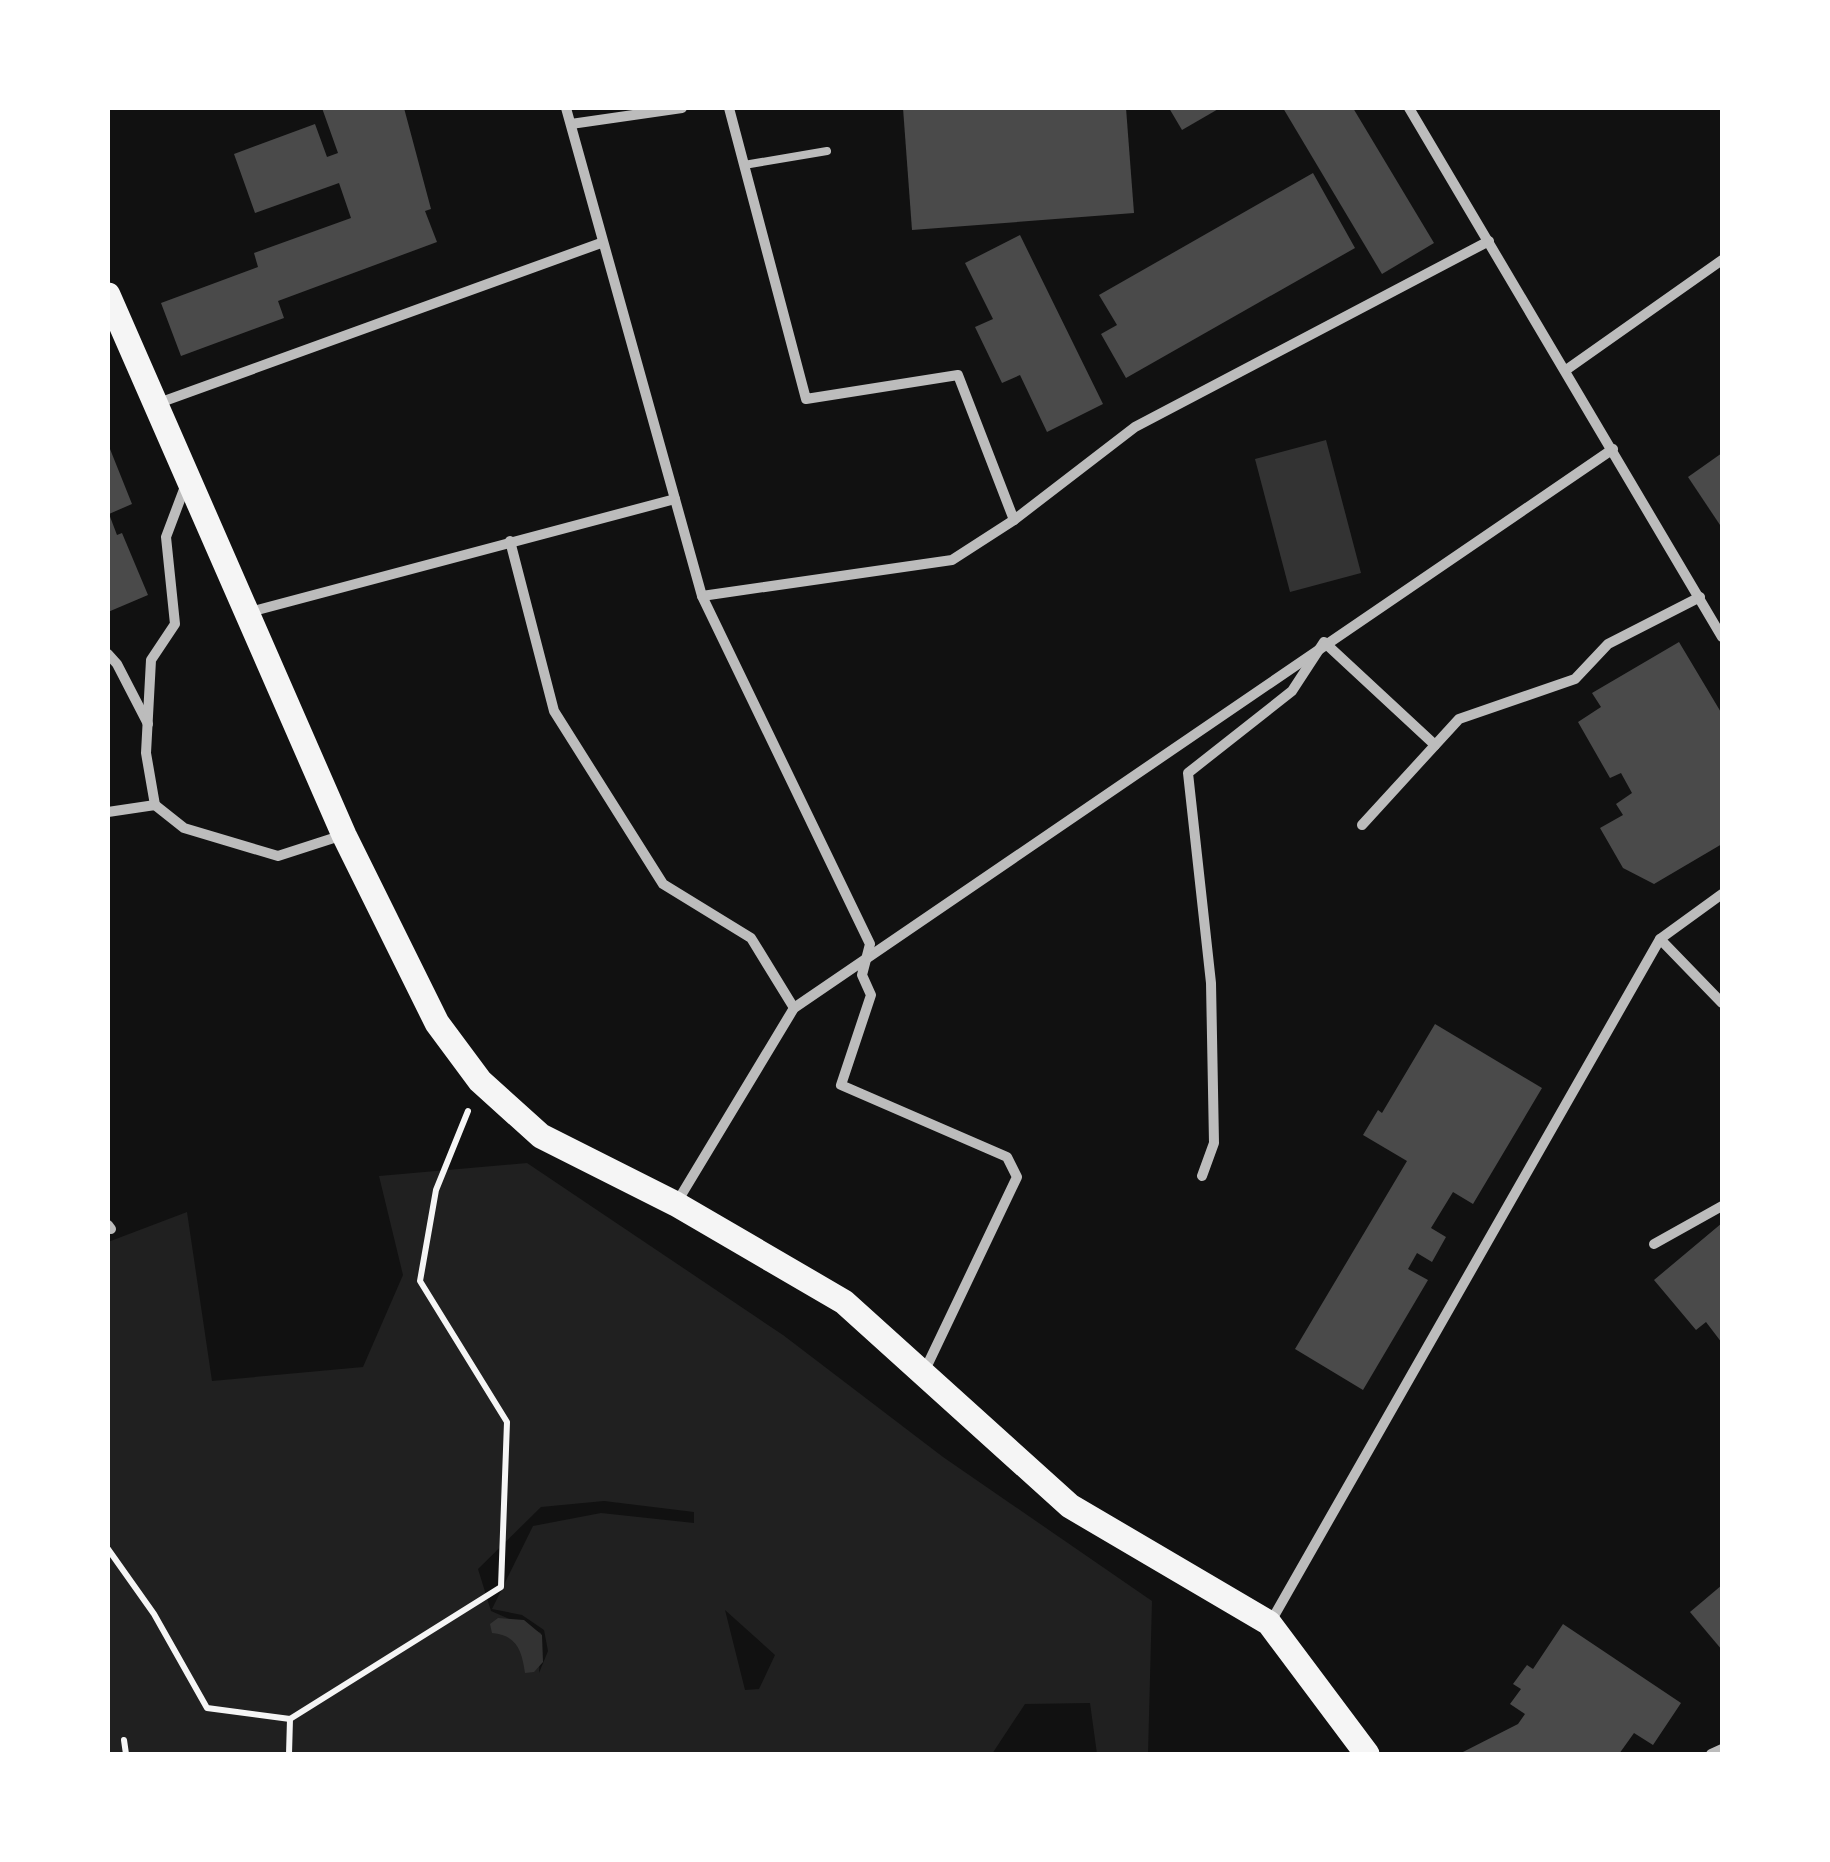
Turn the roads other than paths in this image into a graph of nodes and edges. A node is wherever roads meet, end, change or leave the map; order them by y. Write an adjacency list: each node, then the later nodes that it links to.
1 (566, 108): 5 (street)
2 (682, 108): 5 (street)
3 (729, 108): 7 (street)
4 (1409, 108): 8 (street)
5 (571, 124): 9 (street)
6 (828, 151): 7 (lane)
7 (744, 165): 17 (street)
8 (1489, 241): 12 (street); 17 (street)
9 (601, 243): 13 (street); 16 (street)
10 (1722, 260): 12 (street)
11 (108, 295): 13 (main road)
12 (1566, 370): 14 (street)
13 (155, 404): 15 (main road)
14 (1614, 448): 20 (street); 23 (street)
15 (187, 481): 21 (main road); 25 (street)
16 (675, 499): 18 (street); 19 (street)
17 (1014, 520): 19 (street)
18 (510, 541): 21 (street); 35 (street)
19 (702, 596): 33 (street)
20 (1700, 598): 22 (street); 26 (street)
21 (244, 614): 30 (main road)
22 (1722, 637)
23 (1324, 642): 26 (street); 33 (street); 36 (street)
24 (108, 654): 25 (street)
25 (148, 725): 27 (street)
26 (1435, 745): 29 (street)
27 (155, 805): 28 (street); 30 (street)
28 (108, 812)
29 (1362, 825)
30 (344, 835): 37 (main road)
31 (1722, 894): 32 (street)
32 (1660, 940): 34 (street); 41 (street)
33 (870, 957): 35 (street); 40 (street)
34 (1722, 1003)
35 (794, 1008): 37 (street)
36 (1202, 1176)
37 (676, 1204): 40 (main road)
38 (1722, 1206): 39 (street)
39 (1654, 1244)
40 (923, 1373): 41 (main road)
41 (1269, 1624): 43 (main road)
42 (1722, 1748): 44 (street)
43 (1367, 1754)
44 (1711, 1754)

